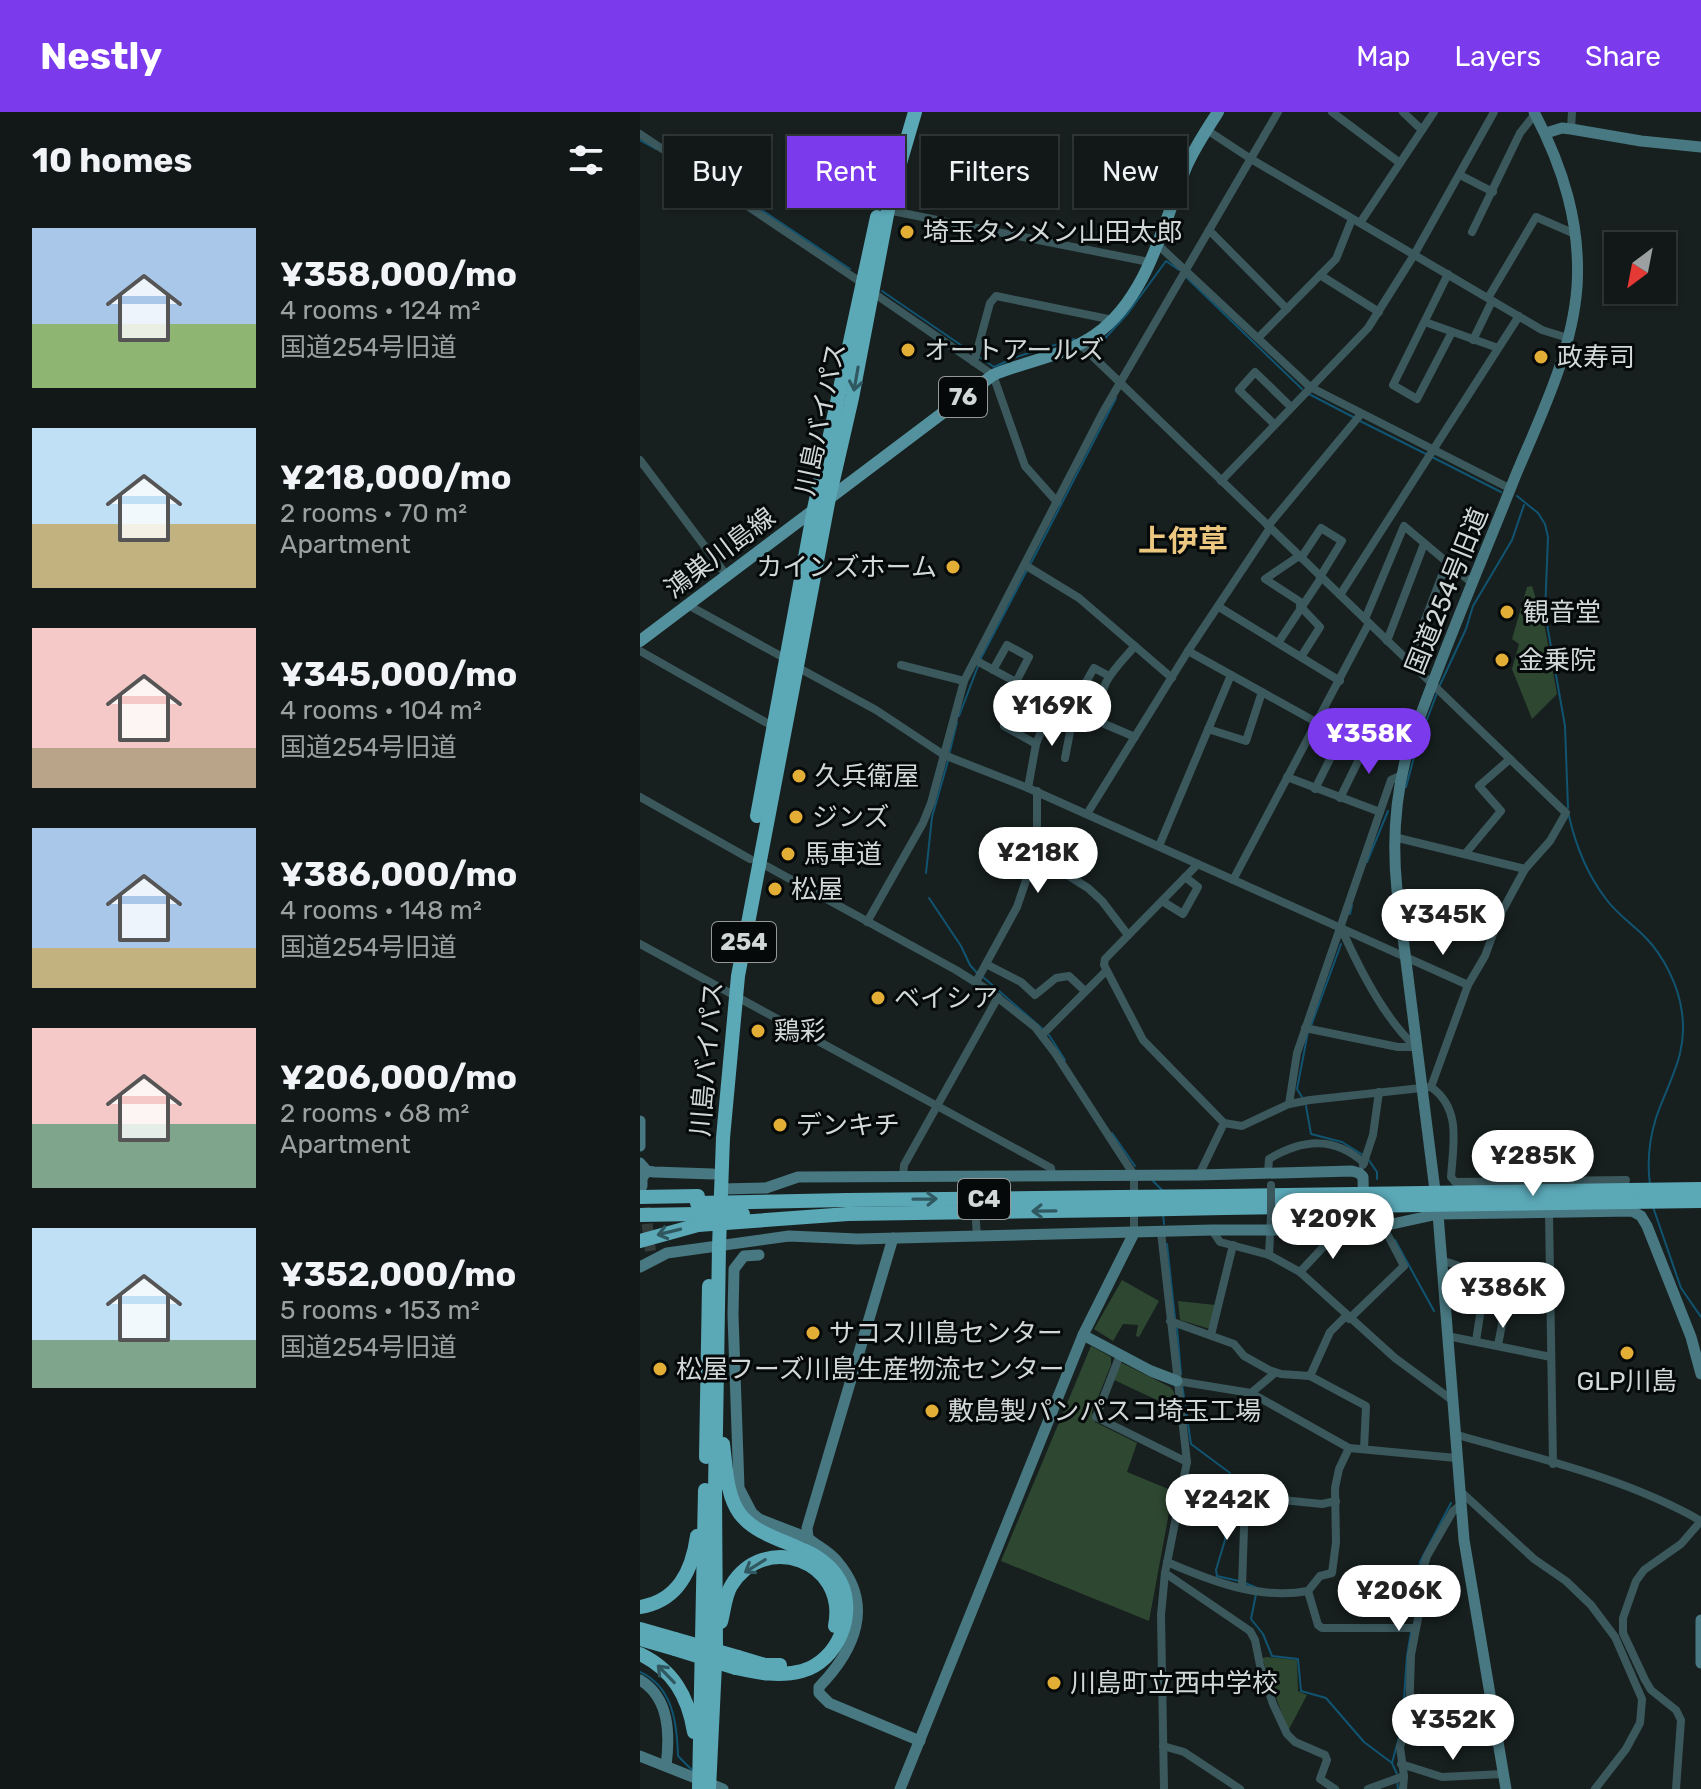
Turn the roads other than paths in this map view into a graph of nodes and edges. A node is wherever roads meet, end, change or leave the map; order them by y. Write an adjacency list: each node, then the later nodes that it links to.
1 (905, 112): 32 (highway, 川島バイパス / 254)
2 (915, 112): 21 (highway, 川島バイパス / 254)
3 (1218, 112): 12 (main road, 鴻巣川島線 / 76)
4 (1278, 112): 17 (street)
5 (1332, 112): 18 (street)
6 (1403, 112): 13 (street)
7 (1434, 112): 13 (street)
8 (1494, 112): 19 (street)
9 (1572, 112): 11 (street)
10 (1534, 113): 14 (street, 国道254号旧道); 20 (street)
11 (1571, 129): 14 (street); 16 (street)
12 (1207, 130): 17 (street); 26 (main road, 鴻巣川島線 / 76)
13 (1422, 130): 18 (street)
14 (1546, 133): 25 (street, 国道254号旧道)
15 (640, 134): 32 (street)
16 (1701, 147)
17 (1251, 159): 22 (street); 23 (street)
18 (1400, 163): 22 (street)
19 (1460, 175): 20 (street); 27 (street)
20 (1493, 192): 24 (street)
21 (887, 210): 28 (street); 32 (highway, 川島バイパス / 254)
22 (1356, 221): 27 (street); 31 (street)
23 (1209, 230): 29 (street); 34 (street)
24 (1472, 232)
25 (1575, 234): 33 (street); 41 (street, 国道254号旧道)
26 (1157, 244): 28 (main road, 鴻巣川島線 / 76); 29 (street)
27 (1414, 255): 30 (street); 35 (street)
28 (1149, 262): 37 (main road, 鴻巣川島線 / 76)
29 (1186, 269): 40 (street); 47 (street)
30 (1448, 274): 33 (street); 38 (street)
31 (1320, 275): 34 (street); 35 (street)
32 (866, 287): 45 (street); 56 (highway, 川島バイパス / 254, one-way to 56); 58 (highway, 川島バイパス / 254)
33 (1490, 299): 36 (street); 42 (street)
34 (1287, 309): 40 (street)
35 (1379, 312): 48 (street)
36 (1519, 316): 41 (street); 44 (street)
37 (1113, 320): 43 (main road, 鴻巣川島線 / 76); 45 (street)
38 (1425, 322): 39 (street); 39 (street)
39 (1452, 332): 42 (street)
40 (1259, 337): 48 (street)
41 (1568, 338): 55 (street, 国道254号旧道)
42 (1473, 340): 44 (street)
43 (1080, 344): 46 (main road, 鴻巣川島線 / 76); 47 (street)
44 (1498, 348): 52 (street)
45 (974, 362): 46 (street)
46 (993, 375): 56 (main road, 鴻巣川島線 / 76); 57 (street)
47 (1120, 383): 54 (street); 57 (street)
48 (1308, 390): 49 (street); 50 (street)
49 (1291, 407): 51 (street); 51 (street)
50 (1359, 418): 52 (street); 59 (street)
51 (1274, 424): 54 (street)
52 (1430, 454): 55 (street); 67 (street)
53 (640, 460): 64 (street)
54 (1221, 481): 59 (street)
55 (1511, 489): 66 (street, 国道254号旧道)
56 (829, 498): 58 (main road, 鴻巣川島線 / 76); 81 (highway, 川島バイパス / 254)
57 (1057, 502): 63 (street)
58 (814, 509): 64 (main road, 鴻巣川島線 / 76); 81 (highway, 川島バイパス / 254)
59 (1269, 527): 61 (street); 70 (street)
60 (1424, 544): 62 (street); 71 (street); 73 (street)
61 (1300, 557): 65 (street); 65 (street); 69 (street)
62 (1447, 562): 66 (street); 80 (street)
63 (1025, 565): 75 (street); 79 (street)
64 (727, 576): 68 (main road, 鴻巣川島線 / 76)
65 (1321, 577): 67 (street); 69 (street)
66 (1473, 584): 90 (street, 国道254号旧道)
67 (1340, 595): 71 (street)
68 (688, 605): 72 (main road, 鴻巣川島線 / 76); 81 (street)
69 (1301, 605): 74 (street); 78 (street)
70 (1219, 607): 74 (street); 77 (street)
71 (1367, 621): 73 (street); 88 (street)
72 (640, 641)
73 (1387, 641): 80 (street)
74 (1278, 643): 78 (street)
75 (1135, 646): 85 (street); 86 (street)
76 (640, 651): 98 (street)
77 (1188, 651): 84 (street); 86 (street)
78 (1301, 657): 88 (street)
79 (975, 660): 83 (street); 87 (street)
80 (1409, 662): 90 (street)
81 (792, 663): 98 (highway, 川島バイパス / 254); 105 (street); 120 (highway, 川島バイパス / 254)
82 (901, 665): 87 (street)
83 (993, 670): 89 (street); 89 (street)
84 (1231, 675): 92 (street); 99 (street)
85 (1109, 676): 91 (street); 91 (street)
86 (1172, 678): 101 (street)
87 (964, 681): 105 (street)
88 (1340, 681): 96 (street)
89 (1016, 682): 93 (street)
90 (1436, 688): 104 (street, 国道254号旧道); 107 (street)
91 (1101, 690): 95 (street)
92 (1262, 692): 96 (street); 99 (street)
93 (1053, 702): 94 (street); 103 (street)
94 (1074, 711): 95 (street); 106 (street)
95 (1097, 721): 101 (street)
96 (1316, 722): 100 (street); 109 (street)
97 (1004, 726): 103 (street)
98 (774, 727): 120 (highway, 川島バイパス / 254)
99 (1208, 729): 117 (street)
100 (1344, 731): 102 (street); 110 (street)
101 (1135, 737): 115 (street)
102 (1369, 739): 104 (street); 113 (street)
103 (1036, 744): 111 (street)
104 (1408, 750): 108 (street, 国道254号旧道)
105 (944, 755): 111 (street); 126 (street)
106 (1065, 758)
107 (1510, 759): 118 (street); 122 (street)
108 (1402, 775): 114 (street); 116 (street, 国道254号旧道)
109 (1287, 777): 110 (street); 124 (street)
110 (1315, 789): 113 (street)
111 (1032, 790): 115 (street); 119 (street)
112 (640, 797): 120 (street)
113 (1340, 798): 114 (street)
114 (1380, 812): 127 (street)
115 (1087, 814): 117 (street)
116 (1394, 837): 118 (street); 130 (street, 国道254号旧道)
117 (1159, 846): 121 (street)
118 (1465, 854): 122 (street)
119 (1037, 856): 128 (street); 131 (street)
120 (754, 860): 126 (street); 136 (highway, 川島バイパス / 254)
121 (1198, 864): 123 (street); 124 (street)
122 (1525, 869): 134 (street)
123 (1185, 877): 125 (street); 125 (street)
124 (1233, 880): 127 (street)
125 (1162, 901): 128 (street)
126 (867, 922): 133 (street)
127 (1341, 929): 130 (street); 138 (street); 140 (street)
128 (1128, 935): 132 (street)
129 (640, 944): 136 (street)
130 (1406, 957): 134 (street); 140 (street, 国道254号旧道)
131 (986, 964): 133 (street); 135 (street)
132 (1105, 972): 135 (street); 146 (street)
133 (976, 982): 137 (street)
134 (1468, 985): 141 (street)
135 (1085, 991): 139 (street)
136 (732, 995): 144 (street); 150 (highway, 川島バイパス / 254); 159 (highway, 川島バイパス / 254)
137 (998, 997): 139 (street); 144 (street)
138 (1308, 1029): 140 (street); 143 (street)
139 (1042, 1035): 152 (street)
140 (1416, 1047): 141 (street, 国道254号旧道)
141 (1427, 1087): 142 (street); 157 (street); 170 (street, 国道254号旧道)
142 (1379, 1092): 143 (street); 148 (street)
143 (1289, 1104): 146 (street)
144 (938, 1107): 151 (street); 155 (street)
145 (640, 1121): 147 (street)
146 (1224, 1123): 153 (street)
147 (640, 1146)
148 (1364, 1163): 156 (street); 156 (street); 174 (street)
149 (643, 1167): 150 (street); 162 (street)
150 (713, 1174): 184 (highway, 川島バイパス / 254)
151 (1052, 1175): 152 (street); 154 (street)
152 (1134, 1175): 153 (street); 179 (street)
153 (1199, 1175): 156 (street)
154 (975, 1176): 155 (street); 161 (street)
155 (903, 1177): 159 (street)
156 (1270, 1177): 175 (street, bridge)
157 (1615, 1180): 158 (street); 168 (street)
158 (1626, 1180)
159 (721, 1189): 184 (highway, 川島バイパス / 254)
160 (1701, 1189): 163 (highway, C4, bridge)
161 (975, 1190)
162 (641, 1192): 167 (highway, C4)
163 (1355, 1200): 164 (highway, C4, bridge); 166 (highway, C4, bridge)
164 (1701, 1201)
165 (640, 1203): 167 (highway, C4)
166 (847, 1207): 167 (highway, bridge); 167 (highway, C4, bridge)
167 (698, 1209): 171 (highway, C4); 182 (highway, one-way to 182)
168 (1624, 1211): 169 (street); 203 (street)
169 (1549, 1213): 170 (street); 192 (street)
170 (1438, 1214): 173 (street); 187 (street, 国道254号旧道)
171 (640, 1215)
172 (976, 1222): 180 (street)
173 (1383, 1226): 174 (street); 193 (street)
174 (1364, 1228): 177 (street)
175 (1271, 1229): 176 (street); 177 (street); 186 (street)
176 (1212, 1230): 178 (street); 183 (street)
177 (1339, 1230): 189 (street)
178 (1161, 1232): 179 (street); 194 (street)
179 (1134, 1233): 180 (street); 195 (street)
180 (977, 1236): 181 (street)
181 (893, 1238): 184 (street); 222 (street)
182 (640, 1241)
183 (1233, 1245): 186 (street); 196 (street)
184 (715, 1247): 188 (street); 206 (highway, 川島バイパス / 254); 218 (highway, 川島バイパス / 254)
185 (759, 1255): 222 (street)
186 (1269, 1255): 189 (street)
187 (1441, 1260): 190 (street); 197 (street, 国道254号旧道)
188 (640, 1267)
189 (1300, 1272): 193 (street)
190 (1486, 1276): 191 (street); 198 (street)
191 (1510, 1283): 192 (street); 199 (street)
192 (1550, 1296): 201 (street)
193 (1348, 1317): 204 (street); 208 (street)
194 (1174, 1322): 196 (street); 205 (street)
195 (1083, 1335): 200 (street); 239 (street)
196 (1211, 1335): 202 (street)
197 (1447, 1336): 198 (street); 208 (street, 国道254号旧道)
198 (1476, 1341): 199 (street)
199 (1498, 1345): 201 (street)
200 (1120, 1355): 205 (street); 213 (street)
201 (1551, 1357): 214 (street)
202 (1275, 1373): 204 (street); 207 (street)
203 (1701, 1374)
204 (1310, 1376): 211 (street)
205 (1177, 1381): 207 (street); 213 (street)
206 (718, 1384): 234 (highway, 川島バイパス / 254); 236 (highway)
207 (1251, 1393): 210 (street)
208 (1452, 1400): 209 (street, 国道254号旧道)
209 (1454, 1434): 212 (street, 国道254号旧道); 214 (street)
210 (1349, 1448): 211 (street); 219 (street)
211 (1364, 1449): 212 (street)
212 (1456, 1458): 215 (street, 国道254号旧道)
213 (1187, 1462): 216 (street)
214 (1553, 1464): 221 (street)
215 (1459, 1490): 220 (street, 国道254号旧道); 231 (street)
216 (1181, 1495): 217 (street); 223 (street)
217 (1245, 1499): 219 (street); 225 (street)
218 (705, 1500): 227 (highway); 242 (highway, 川島バイパス / 254)
219 (1336, 1501): 226 (street)
220 (1461, 1505): 229 (street); 245 (street, 国道254号旧道)
221 (1701, 1521): 231 (street)
222 (808, 1538): 239 (street)
223 (1167, 1562): 224 (street); 225 (street)
224 (1165, 1573): 240 (street); 251 (street)
225 (1242, 1587): 226 (street)
226 (1308, 1591): 229 (street)
227 (640, 1607)
228 (1701, 1620): 237 (street)
229 (1416, 1628): 243 (street)
230 (640, 1629): 233 (highway)
231 (1619, 1635): 255 (street); 256 (street)
232 (640, 1639): 233 (highway)
233 (675, 1644): 236 (highway, bridge)
234 (716, 1644): 236 (highway, one-way to 234); 247 (highway, 川島バイパス / 254)
235 (640, 1654): 242 (highway, one-way to 235)
236 (737, 1662)
237 (1701, 1663)
238 (640, 1680): 244 (street)
239 (920, 1741): 248 (street)
240 (1163, 1746): 249 (street); 250 (street)
241 (640, 1756): 244 (street)
242 (698, 1756): 247 (highway, 川島バイパス / 254)
243 (1401, 1764): 245 (street); 246 (street)
244 (666, 1766): 247 (street)
245 (1503, 1774): 254 (street, 国道254号旧道)
246 (1404, 1776): 252 (street); 253 (street)
247 (708, 1786)
248 (900, 1789)
249 (1164, 1789)
250 (1240, 1789)
251 (1335, 1789)
252 (1368, 1789)
253 (1403, 1789)
254 (1506, 1789)
255 (1595, 1789)
256 (1676, 1789)

